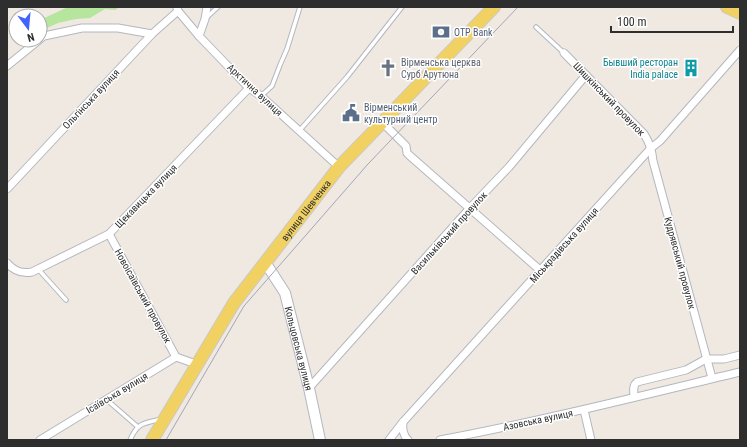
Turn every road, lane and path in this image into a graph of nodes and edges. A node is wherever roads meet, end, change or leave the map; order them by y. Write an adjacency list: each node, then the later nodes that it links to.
1 (207, 7): 9 (street)
2 (218, 7): 9 (lane)
3 (300, 7): 20 (lane)
4 (402, 7): 22 (lane)
5 (494, 7): 21 (main road, вулиця Шевченка)
6 (728, 7): 8 (main road)
7 (177, 9): 11 (street, Ольгінська вулиця); 13 (street, Арктична вулиця)
8 (740, 13)
9 (205, 19): 13 (street)
10 (536, 27): 16 (lane)
11 (152, 34): 12 (street); 25 (street, Ольгінська вулиця)
12 (48, 36)
13 (199, 36): 19 (street, Арктична вулиця)
14 (29, 48): 17 (street)
15 (740, 50): 23 (street, Міськрадівська вулиця)
16 (564, 53): 18 (street, Шишкінський провулок)
17 (7, 66)
18 (586, 74): 23 (street, Шишкінський провулок); 26 (street, Васильківський провулок)
19 (249, 88): 20 (street, Арктична вулиця); 27 (street, Щекавицька вулиця)
20 (261, 96): 22 (street, Арктична вулиця)
21 (382, 122): 24 (main road, вулиця Шевченка); 26 (street)
22 (299, 131): 24 (street, Арктична вулиця)
23 (651, 148): 31 (street, Міськрадівська вулиця); 35 (street, Кудрявський провулок)
24 (339, 167): 28 (main road, вулиця Шевченка)
25 (7, 189)
26 (469, 209): 31 (street); 39 (street, Васильківський провулок)
27 (109, 234): 30 (street, Щекавицька вулиця); 34 (street, Новоісаївський провулок)
28 (265, 262): 36 (main road, вулиця Шевченка); 39 (street, Кольцовська вулиця)
29 (7, 263): 30 (street, Щекавицька вулиця)
30 (38, 269): 32 (lane)
31 (541, 271): 44 (street, Міськрадівська вулиця)
32 (66, 300)
33 (740, 355): 35 (street)
34 (176, 357): 36 (street); 41 (street, Ісаївська вулиця)
35 (706, 359): 38 (street, Кудрявський провулок); 40 (street)
36 (196, 364): 43 (main road, вулиця Шевченка)
37 (740, 372): 38 (street, Азовська вулиця)
38 (712, 378): 40 (street, Азовська вулиця)
39 (309, 388): 49 (street, Кольцовська вулиця)
40 (634, 397): 42 (street, Азовська вулиця)
41 (107, 400): 45 (lane); 46 (street, Ісаївська вулиця)
42 (584, 410): 52 (street, Азовська вулиця); 53 (street)
43 (164, 418): 45 (lane); 48 (main road, вулиця Шевченка)
44 (403, 422): 50 (street, Міськрадівська вулиця); 51 (street)
45 (138, 427): 47 (lane)
46 (40, 440)
47 (130, 440)
48 (152, 440)
49 (320, 440)
50 (389, 440)
51 (408, 440)
52 (440, 440)
53 (591, 440)

